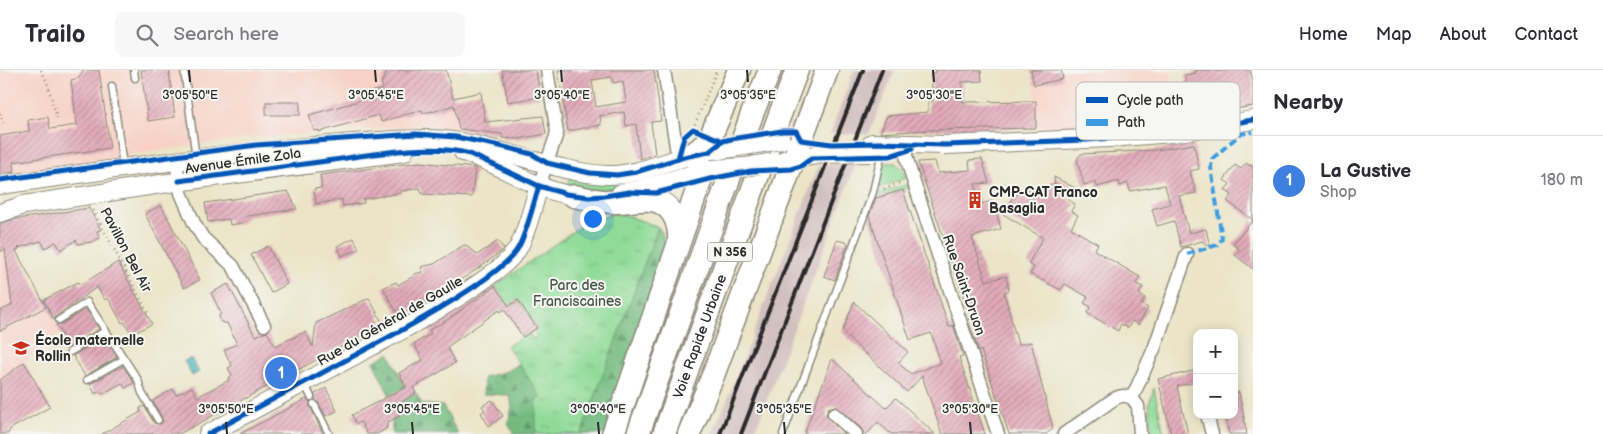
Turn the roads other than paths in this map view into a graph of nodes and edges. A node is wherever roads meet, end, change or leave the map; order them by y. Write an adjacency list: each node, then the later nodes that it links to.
1 (134, 70): 9 (lane)
2 (184, 70): 18 (lane)
3 (547, 70): 20 (street)
4 (664, 70): 16 (street)
5 (739, 70): 16 (highway)
6 (770, 70): 44 (highway, Voie Rapide Urbaine / N 356)
7 (798, 70): 45 (highway, Voie Rapide Urbaine / N 356)
8 (827, 70): 17 (highway)
9 (135, 78)
10 (112, 86): 21 (lane)
11 (1253, 120): 12 (main road)
12 (1240, 122)
13 (1076, 139): 14 (main road)
14 (906, 147): 15 (main road); 49 (street, Rue Saint-Druon)
15 (875, 149): 17 (main road); 47 (lane)
16 (702, 150): 17 (main road, bridge); 17 (main road, bridge); 20 (main road, Avenue Émile Zola); 25 (main road, Avenue Émile Zola); 25 (main road, Avenue Émile Zola); 28 (highway)
17 (784, 151): 46 (highway)
18 (196, 159): 19 (main road, Avenue Émile Zola); 20 (main road, Avenue Émile Zola)
19 (176, 161): 21 (main road, Avenue Émile Zola); 22 (street)
20 (547, 163): 24 (street)
21 (123, 168): 23 (main road, Avenue Émile Zola)
22 (179, 181): 24 (main road, Avenue Émile Zola); 27 (main road, Avenue Émile Zola); 31 (street)
23 (0, 185)
24 (539, 186): 26 (main road, Avenue Émile Zola); 41 (main road, Rue du Général de Gaulle)
25 (629, 192): 26 (main road, Avenue Émile Zola)
26 (574, 196): 28 (highway)
27 (0, 213)
28 (679, 240): 43 (highway)
29 (1186, 254): 36 (street)
30 (58, 320): 32 (lane)
31 (264, 325)
32 (106, 331): 33 (lane); 34 (lane)
33 (70, 352)
34 (124, 359): 35 (lane); 40 (lane)
35 (87, 380)
36 (1132, 398): 50 (street); 51 (street)
37 (314, 404): 42 (lane)
38 (834, 414): 48 (street)
39 (1208, 419): 52 (street)
40 (158, 420)
41 (208, 434)
42 (328, 434)
43 (613, 434)
44 (638, 434)
45 (664, 434)
46 (689, 434)
47 (783, 434)
48 (856, 434)
49 (998, 434)
50 (1064, 434)
51 (1140, 434)
52 (1212, 434)

